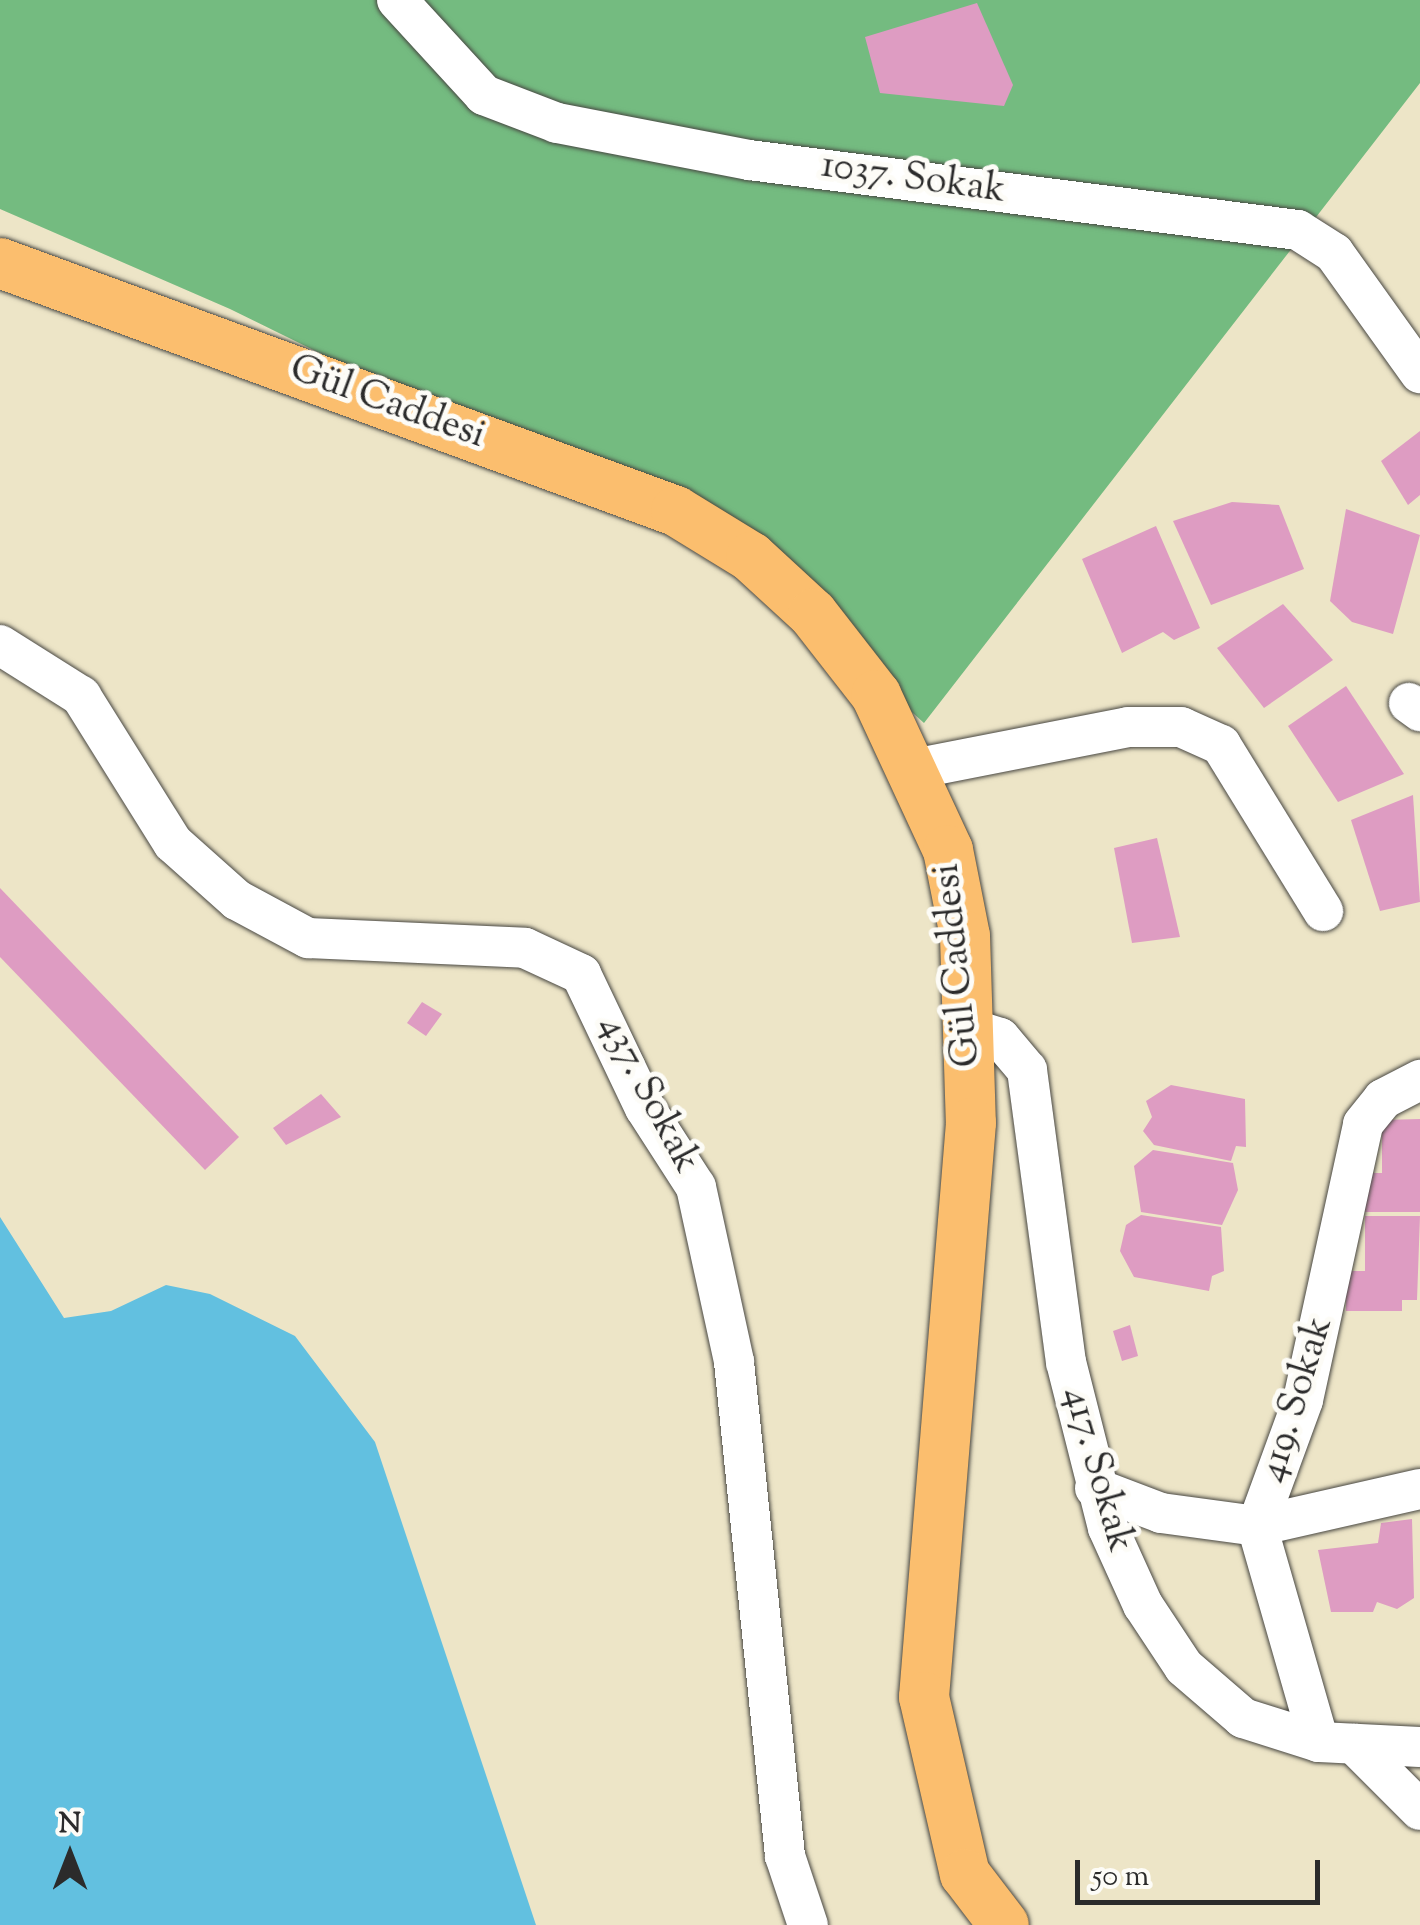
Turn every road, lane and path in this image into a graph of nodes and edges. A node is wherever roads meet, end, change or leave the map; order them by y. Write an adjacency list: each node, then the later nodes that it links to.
1 (397, 0): 3 (street, 1037. Sokak)
2 (0, 263): 5 (main road, Gül Caddesi)
3 (1416, 369)
4 (0, 645): 15 (street, 437. Sokak)
5 (914, 769): 6 (street); 7 (main road, Gül Caddesi)
6 (1323, 911)
7 (974, 1030): 9 (street, 417. Sokak); 16 (main road, Gül Caddesi)
8 (1420, 1080): 11 (street, 419. Sokak)
9 (1096, 1488): 11 (street); 12 (street, 417. Sokak)
10 (1420, 1489): 11 (street)
11 (1258, 1526): 12 (street, 419. Sokak)
12 (1336, 1743): 13 (street, 417. Sokak); 14 (street)
13 (1420, 1747)
14 (1420, 1810)
15 (808, 1925)
16 (1004, 1925)

